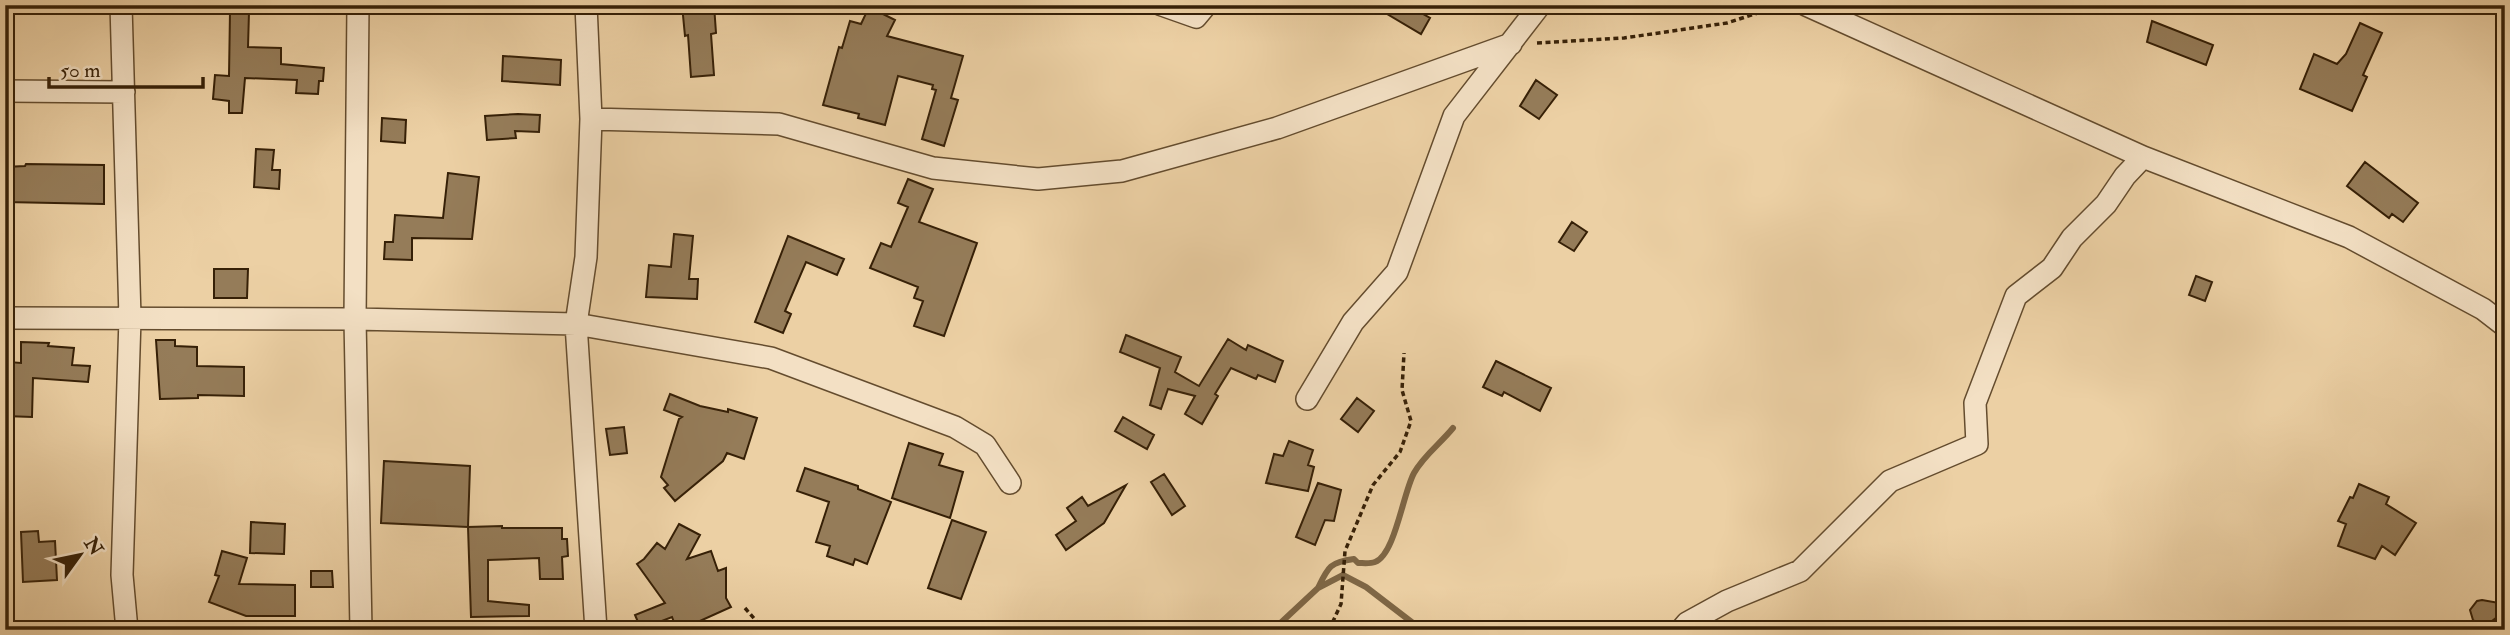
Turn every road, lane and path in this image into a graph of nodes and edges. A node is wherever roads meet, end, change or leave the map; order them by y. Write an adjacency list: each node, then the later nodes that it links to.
1 (121, 5): 11 (street)
2 (358, 5): 16 (street)
3 (586, 5): 12 (street)
4 (1162, 5): 5 (street)
5 (1206, 5)
6 (1540, 5): 9 (street)
7 (1782, 5): 9 (path)
8 (1806, 5): 13 (street)
9 (1511, 44): 12 (street); 20 (street)
10 (5, 91): 11 (street)
11 (124, 92): 15 (street)
12 (591, 119): 17 (street)
13 (2143, 157): 18 (street); 28 (street)
14 (5, 318): 15 (street)
15 (130, 318): 16 (street); 23 (street)
16 (355, 319): 17 (street); 24 (street)
17 (576, 324): 21 (street); 25 (street)
18 (2505, 326)
19 (1404, 354): 27 (path)
20 (1307, 399)
21 (1010, 484)
22 (745, 608): 26 (path)
23 (127, 630)
24 (361, 630)
25 (596, 630)
26 (764, 630)
27 (1329, 630)
28 (1681, 630)

